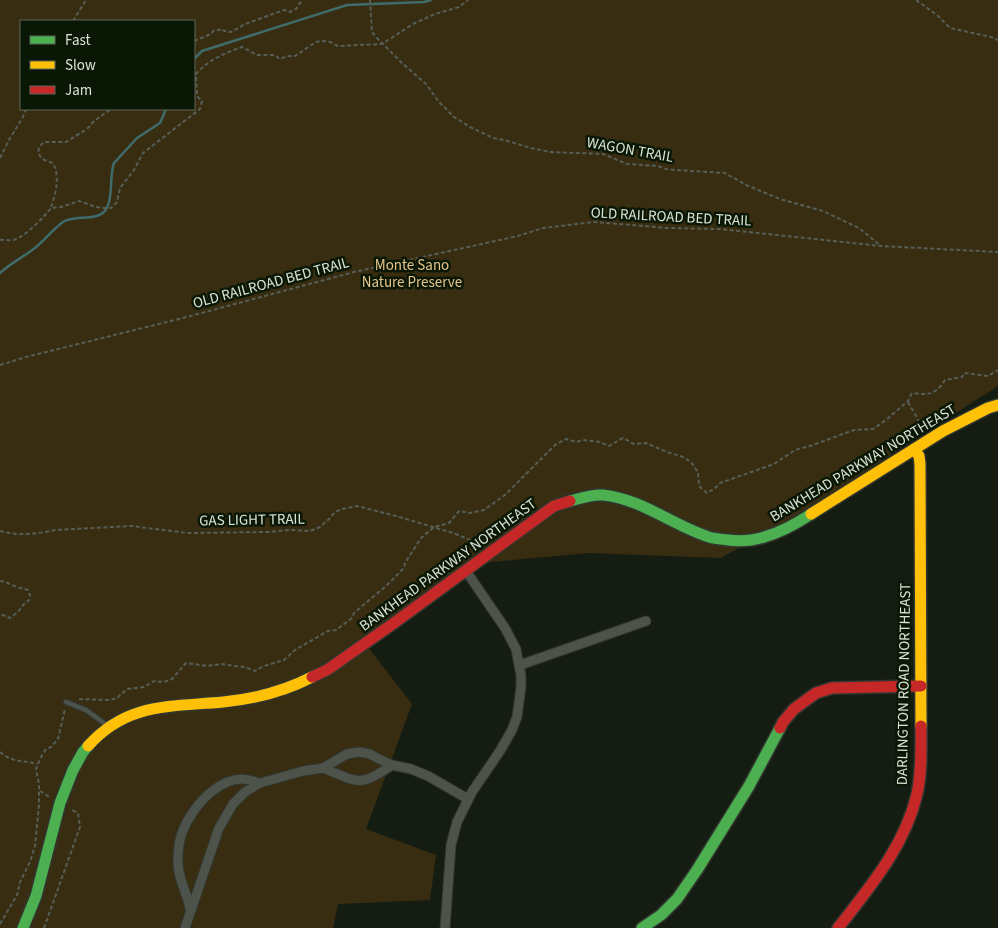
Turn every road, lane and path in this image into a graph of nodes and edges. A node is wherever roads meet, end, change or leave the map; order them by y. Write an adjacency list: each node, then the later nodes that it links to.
1 (86, 0): 6 (path)
2 (302, 0): 7 (path)
3 (370, 0): 9 (path, WAGON TRAIL)
4 (468, 0): 9 (path)
5 (916, 0): 8 (path)
6 (74, 20)
7 (195, 40)
8 (998, 40)
9 (382, 44): 13 (path); 15 (path, WAGON TRAIL)
10 (26, 110): 12 (path)
11 (110, 110): 13 (path)
12 (0, 158)
13 (51, 208): 14 (path)
14 (0, 240)
15 (881, 246): 16 (path, OLD RAILROAD BED TRAIL); 17 (path, OLD RAILROAD BED TRAIL)
16 (998, 252)
17 (0, 365)
18 (998, 398): 20 (street, BANKHEAD PARKWAY NORTHEAST)
19 (908, 401): 21 (path)
20 (993, 407): 21 (street, BANKHEAD PARKWAY NORTHEAST)
21 (917, 447): 23 (street, BANKHEAD PARKWAY NORTHEAST); 29 (street, DARLINGTON ROAD NORTHEAST)
22 (0, 531): 23 (path, GAS LIGHT TRAIL)
23 (486, 556): 24 (street, BANKHEAD PARKWAY NORTHEAST)
24 (466, 571): 28 (street); 31 (street, BANKHEAD PARKWAY NORTHEAST)
25 (0, 581): 26 (path)
26 (0, 616)
27 (646, 621): 28 (street)
28 (520, 665): 38 (street)
29 (920, 686): 46 (street); 47 (street, DARLINGTON ROAD NORTHEAST)
30 (66, 702): 31 (lane); 33 (path)
31 (109, 727): 39 (street, BANKHEAD PARKWAY NORTHEAST)
32 (0, 752): 33 (path)
33 (37, 764): 37 (path)
34 (392, 765): 35 (street); 35 (street); 38 (street)
35 (323, 768): 36 (street)
36 (258, 784): 40 (street); 40 (street)
37 (40, 791): 39 (path); 41 (path)
38 (468, 799): 45 (street)
39 (60, 803): 42 (street, BANKHEAD PARKWAY NORTHEAST); 43 (path)
40 (191, 910): 44 (street)
41 (0, 924)
42 (23, 928)
43 (44, 928)
44 (185, 928)
45 (446, 928)
46 (642, 928)
47 (838, 928)

